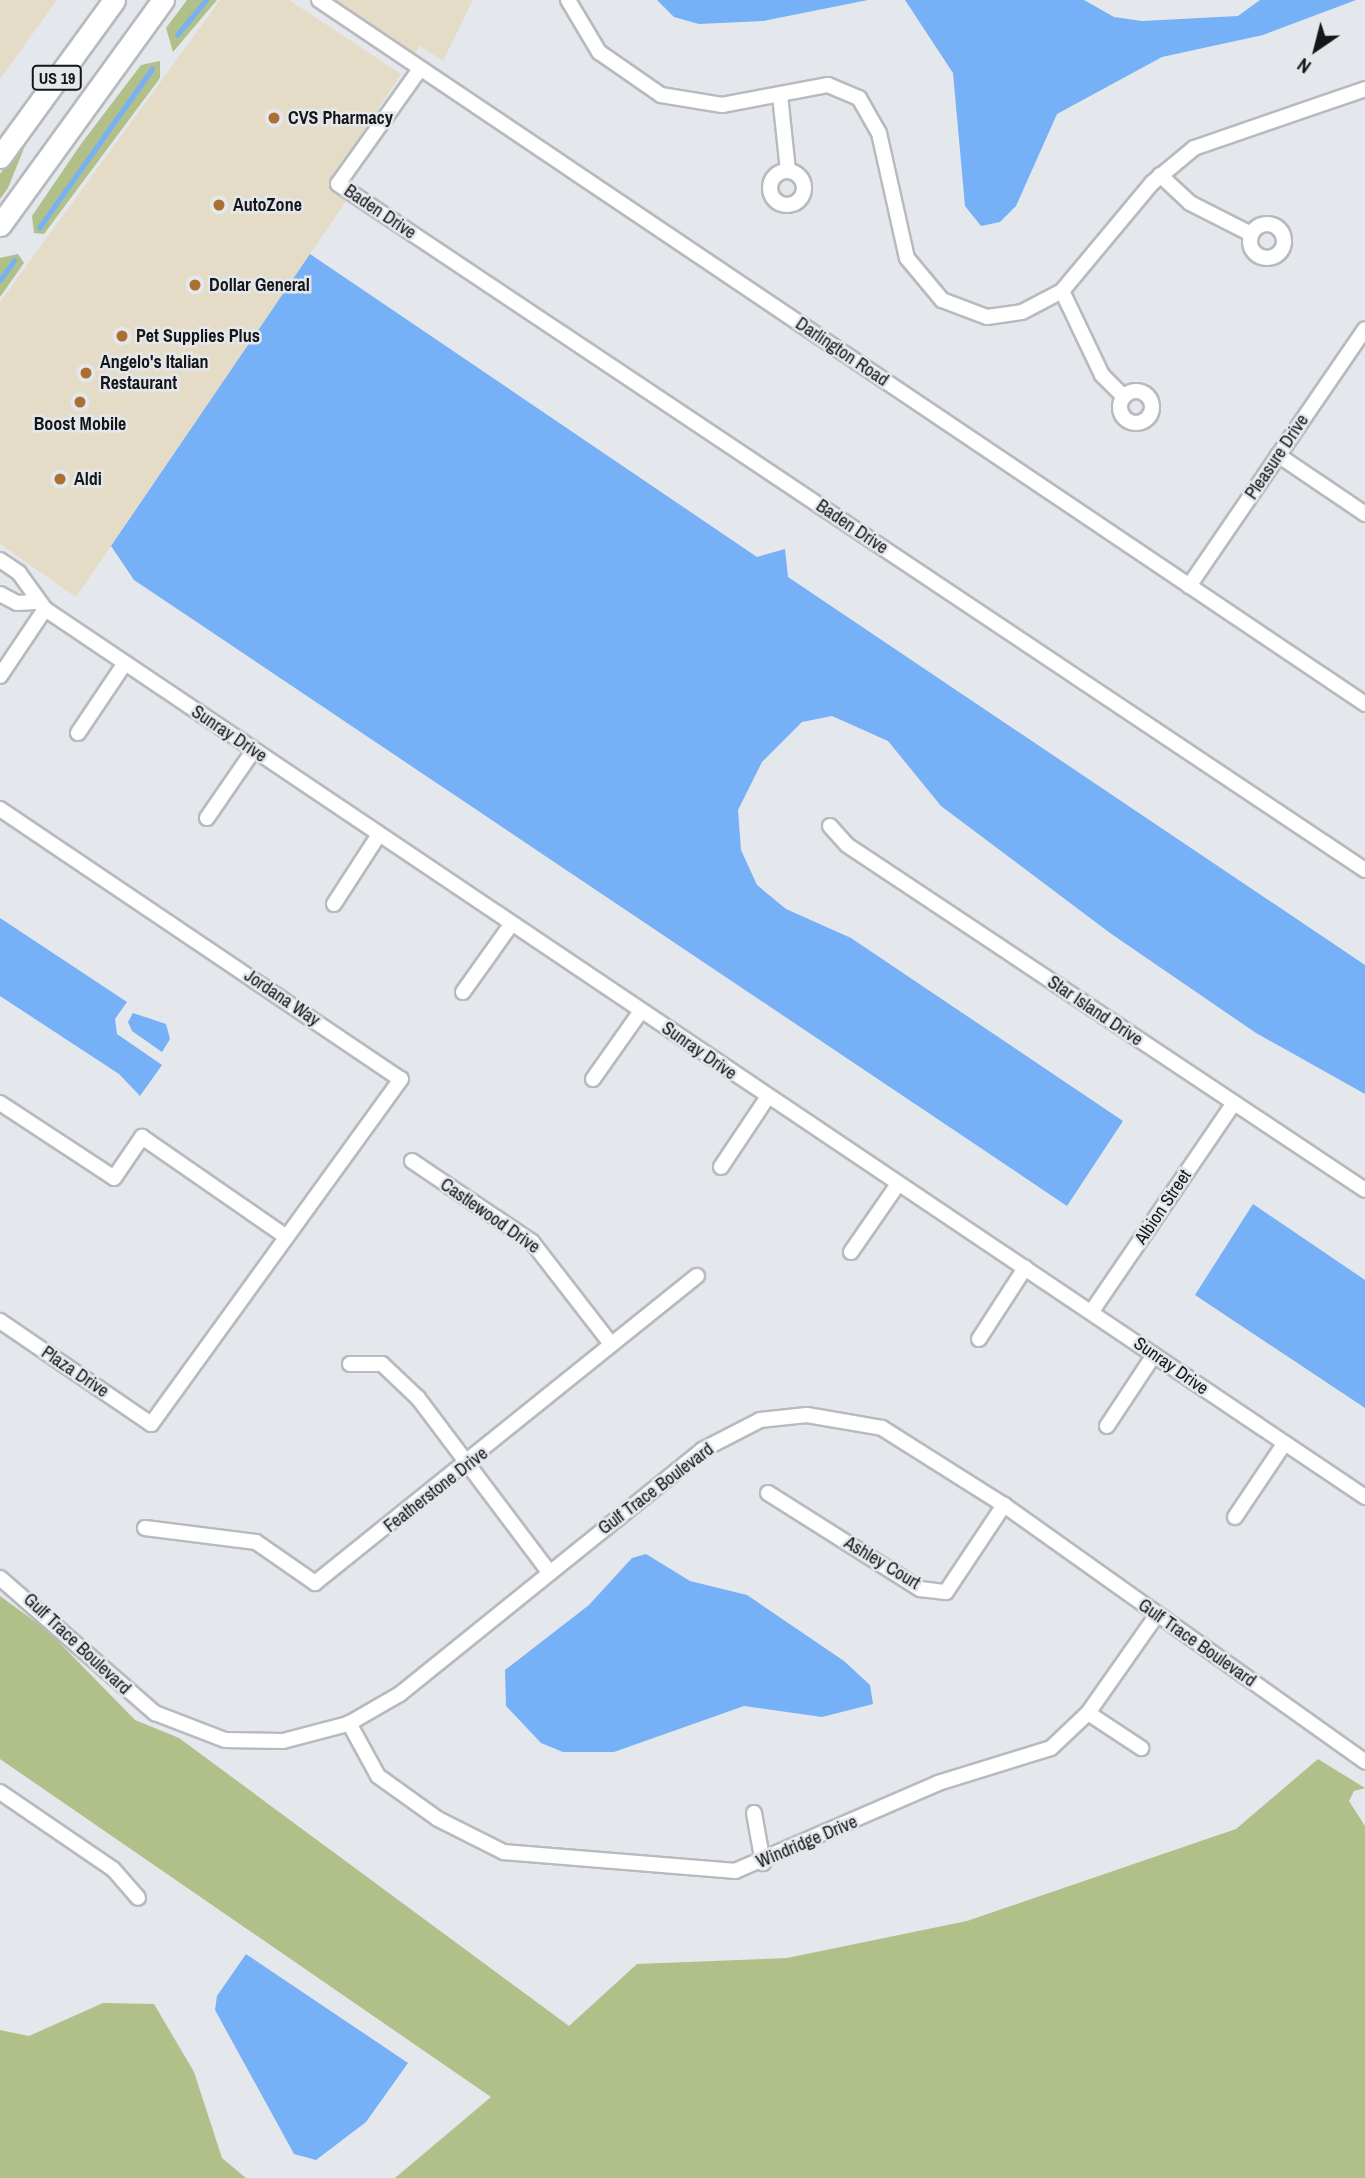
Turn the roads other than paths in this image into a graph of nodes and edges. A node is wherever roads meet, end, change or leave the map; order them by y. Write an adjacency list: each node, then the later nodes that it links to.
1 (114, 0): 8 (highway, US 19)
2 (163, 0): 11 (highway, US 19)
3 (319, 0): 5 (street, Darlington Road)
4 (568, 0): 7 (street)
5 (420, 69): 19 (street, Darlington Road); 31 (street, Baden Drive)
6 (1365, 89): 10 (street)
7 (780, 95): 9 (street); 13 (street)
8 (0, 157)
9 (788, 171)
10 (1160, 175): 12 (street); 13 (street)
11 (0, 225)
12 (1251, 234)
13 (1062, 291): 15 (street)
14 (1363, 334): 16 (street, Pleasure Drive)
15 (1124, 397)
16 (1278, 455): 17 (street); 19 (street, Pleasure Drive)
17 (1365, 514)
18 (0, 560): 21 (street, Sunray Drive)
19 (1189, 586): 24 (street, Darlington Road)
20 (0, 594): 21 (street, Sunray Drive)
21 (40, 605): 22 (street, Sunray Drive); 23 (street)
22 (125, 663): 25 (street); 26 (street, Sunray Drive)
23 (0, 676)
24 (1365, 704)
25 (78, 733)
26 (253, 751): 28 (street); 30 (street, Sunray Drive)
27 (0, 809): 44 (street, Jordana Way)
28 (207, 818)
29 (830, 827): 39 (street, Star Island Drive)
30 (378, 836): 32 (street); 33 (street, Sunray Drive)
31 (1365, 870)
32 (334, 904)
33 (510, 926): 34 (street); 35 (street, Sunray Drive)
34 (463, 992)
35 (641, 1011): 36 (street); 37 (street, Sunray Drive)
36 (593, 1079)
37 (767, 1098): 41 (street); 42 (street, Sunray Drive)
38 (0, 1102): 44 (street)
39 (1234, 1103): 43 (street, Star Island Drive); 48 (street, Albion Street)
40 (412, 1161): 51 (street, Castlewood Drive)
41 (721, 1167)
42 (898, 1184): 45 (street); 46 (street, Sunray Drive)
43 (1365, 1189)
44 (285, 1236): 54 (street, Jordana Way)
45 (851, 1252)
46 (1025, 1268): 48 (street, Sunray Drive); 50 (street)
47 (697, 1276): 51 (street, Featherstone Drive)
48 (1092, 1311): 52 (street, Sunray Drive)
49 (0, 1321): 54 (street, Plaza Drive)
50 (979, 1339)
51 (611, 1344): 57 (street, Featherstone Drive)
52 (1153, 1354): 55 (street); 56 (street, Sunray Drive)
53 (349, 1364): 57 (street)
54 (150, 1424)
55 (1107, 1426)
56 (1284, 1444): 59 (street, Sunray Drive); 61 (street)
57 (469, 1466): 62 (street, Featherstone Drive); 63 (street)
58 (768, 1493): 60 (street, Ashley Court)
59 (1365, 1497)
60 (1004, 1505): 63 (street, Gulf Trace Boulevard); 65 (street, Gulf Trace Boulevard)
61 (1235, 1517)
62 (145, 1528)
63 (549, 1572): 67 (street, Gulf Trace Boulevard)
64 (0, 1578): 67 (street, Gulf Trace Boulevard)
65 (1157, 1615): 66 (street, Windridge Drive); 69 (street, Gulf Trace Boulevard)
66 (1088, 1713): 68 (street); 72 (street, Windridge Drive)
67 (349, 1723): 72 (street, Windridge Drive)
68 (1140, 1748)
69 (1365, 1762)
70 (0, 1793): 73 (street)
71 (754, 1813): 72 (street)
72 (763, 1863)
73 (138, 1898)

